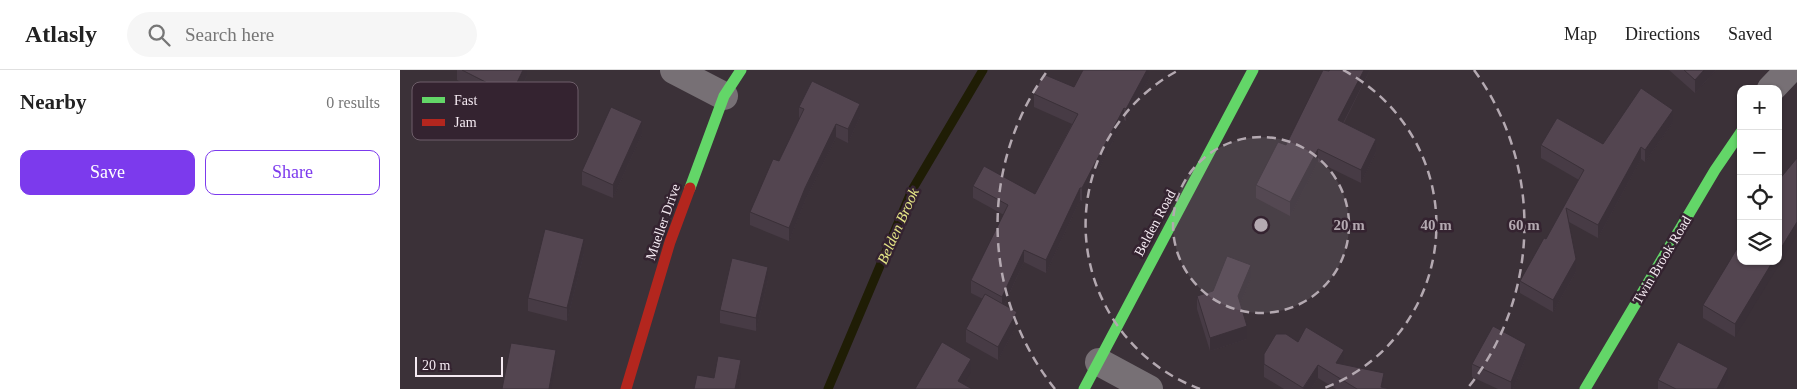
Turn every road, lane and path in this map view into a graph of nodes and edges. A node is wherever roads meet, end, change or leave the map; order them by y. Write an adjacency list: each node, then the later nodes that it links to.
1 (674, 70): 6 (street)
2 (741, 70): 6 (street, Mueller Drive)
3 (1253, 70): 8 (street, Belden Road)
4 (1789, 70): 5 (street)
5 (1775, 85)
6 (724, 96): 9 (street, Mueller Drive)
7 (1737, 138): 12 (street, Twin Brook Road)
8 (1099, 362): 10 (street, Belden Road); 11 (street)
9 (626, 389)
10 (1084, 389)
11 (1149, 389)
12 (1585, 389)

